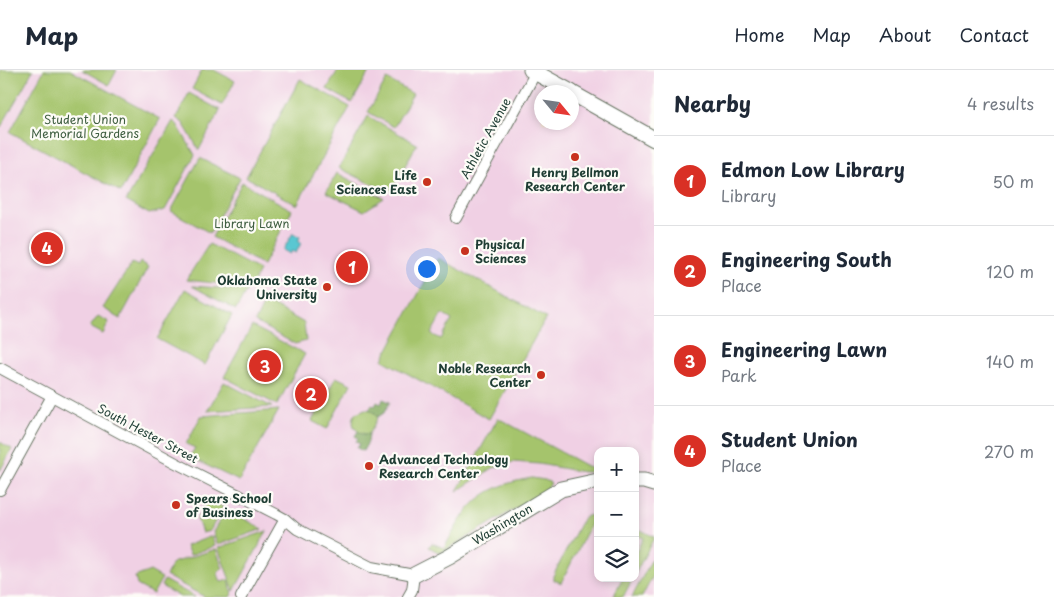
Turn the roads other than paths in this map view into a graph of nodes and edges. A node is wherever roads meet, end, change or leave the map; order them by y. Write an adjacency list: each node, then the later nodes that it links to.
1 (535, 71): 2 (street); 5 (street, Athletic Avenue)
2 (558, 85)
3 (579, 98): 4 (street)
4 (654, 140)
5 (456, 218)
6 (0, 368): 7 (street, South Hester Street)
7 (52, 396): 11 (street); 12 (street, South Hester Street)
8 (594, 481): 13 (street, Washington)
9 (639, 482): 10 (street)
10 (654, 484)
11 (0, 490)
12 (285, 519): 13 (street, South Hester Street); 14 (street)
13 (414, 575): 15 (street)
14 (241, 597)
15 (408, 597)

